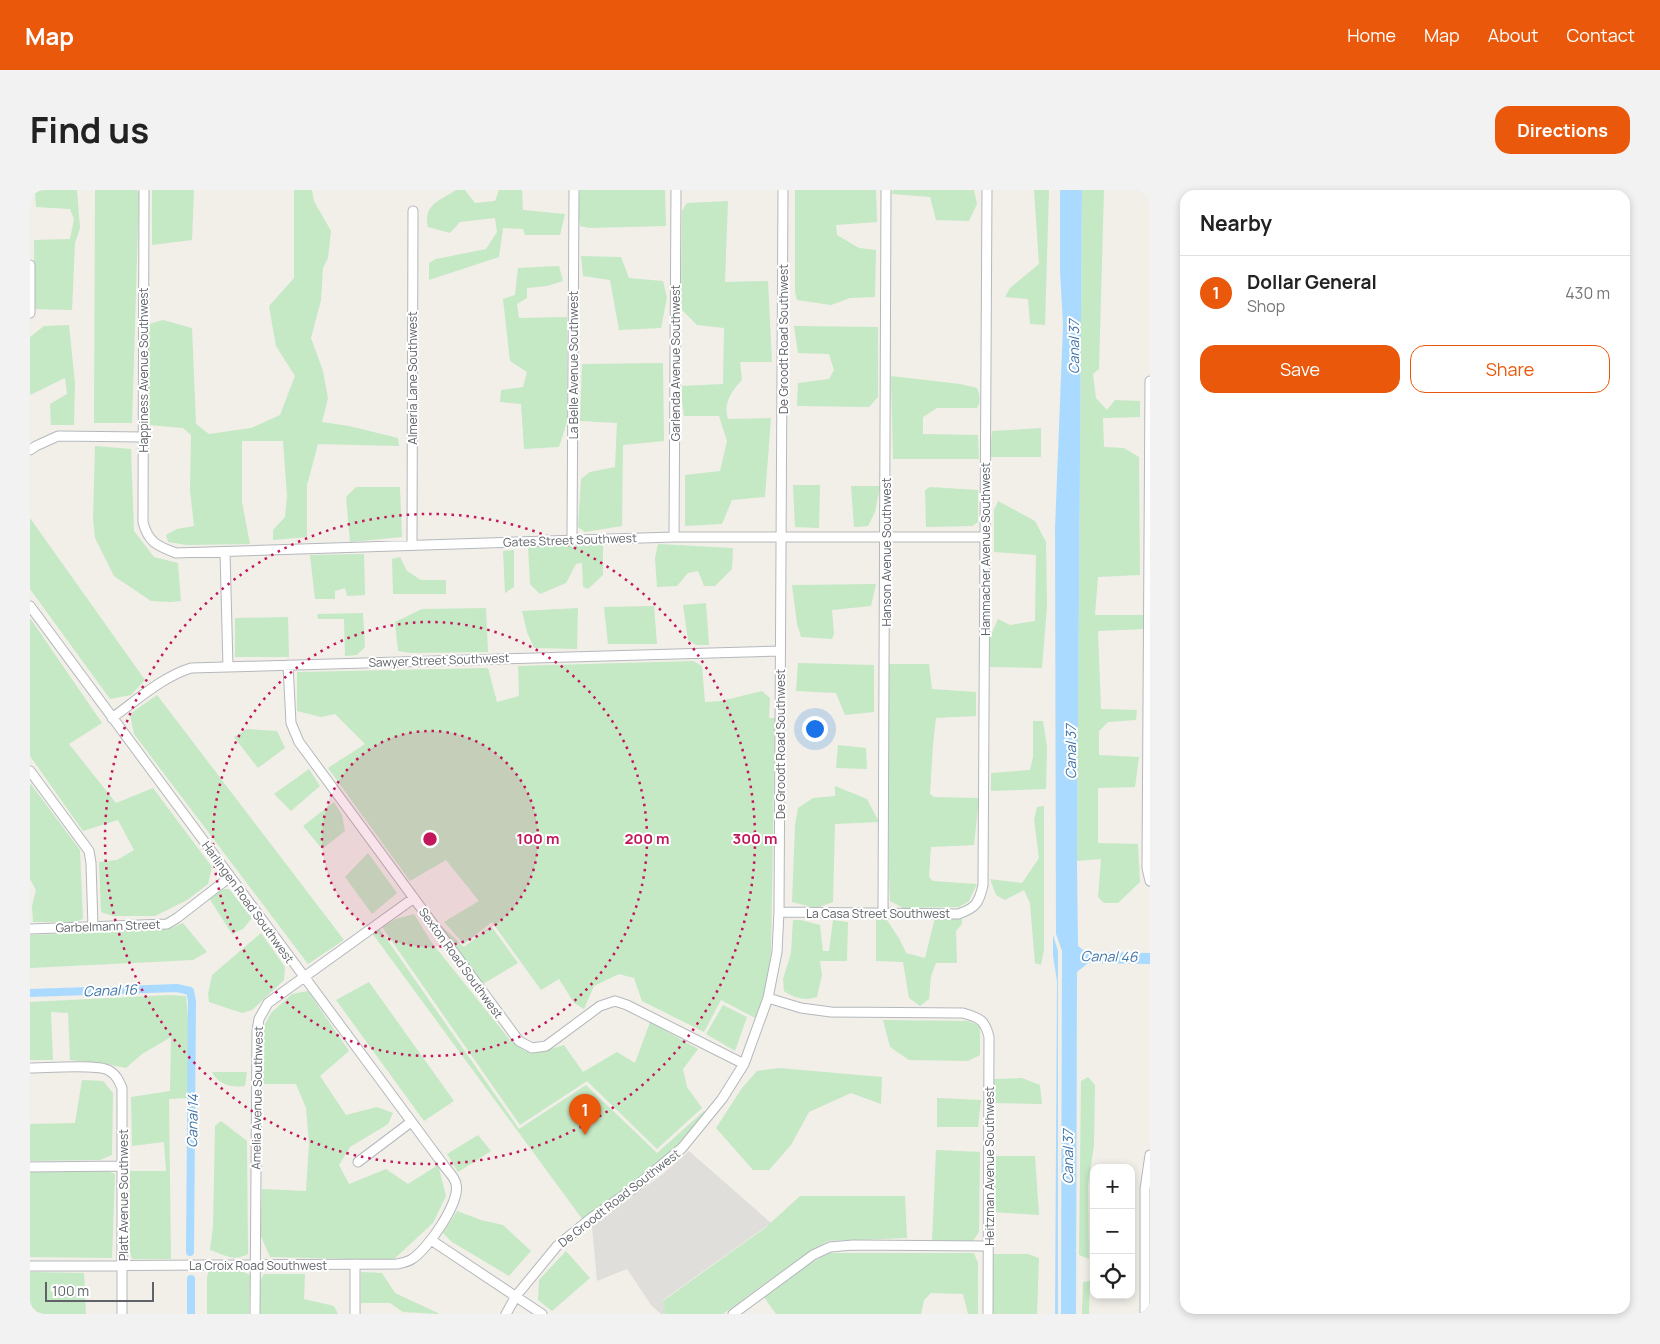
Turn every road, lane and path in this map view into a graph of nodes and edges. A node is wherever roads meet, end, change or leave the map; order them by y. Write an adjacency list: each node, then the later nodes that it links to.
1 (144, 190): 11 (street, Happiness Avenue Southwest)
2 (574, 190): 18 (street, La Belle Avenue Southwest)
3 (676, 190): 15 (street, Garlenda Avenue Southwest)
4 (783, 190): 16 (street, De Groodt Road Southwest)
5 (886, 190): 14 (street, Hanson Avenue Southwest)
6 (987, 190): 17 (street, Hammacher Avenue Southwest)
7 (413, 211): 19 (street, Almeria Lane Southwest)
8 (30, 266): 9 (street)
9 (30, 313)
10 (1150, 381): 13 (street)
11 (143, 437): 12 (street); 20 (street, Happiness Avenue Southwest)
12 (30, 450)
13 (1150, 497): 22 (street)
14 (886, 536): 16 (street, Gates Street Southwest); 17 (street, Gates Street Southwest); 36 (street, Hanson Avenue Southwest)
15 (674, 537): 16 (street, Gates Street Southwest); 18 (street, Gates Street Southwest)
16 (782, 537): 24 (street, De Groodt Road Southwest)
17 (985, 537): 34 (street, Hammacher Avenue Southwest)
18 (572, 539): 19 (street, Gates Street Southwest)
19 (412, 545): 21 (street, Gates Street Southwest)
20 (157, 546): 21 (street, Gates Street Southwest)
21 (225, 552): 26 (street)
22 (1149, 595): 27 (street)
23 (30, 606): 28 (street, Harlingen Road Southwest)
24 (780, 650): 25 (street, Sawyer Street Southwest); 35 (street, De Groodt Road Southwest)
25 (288, 665): 26 (street, Sawyer Street Southwest); 33 (street, Sexton Road Southwest)
26 (228, 667): 28 (street, Sawyer Street Southwest)
27 (1149, 695): 30 (street)
28 (112, 718): 31 (street, Harlingen Road Southwest)
29 (30, 771): 37 (street)
30 (1149, 794): 32 (street)
31 (230, 877): 37 (street, Garbelmann Street); 39 (street, Harlingen Road Southwest)
32 (1150, 881)
33 (414, 898): 39 (street, Amelia Avenue Southwest); 41 (street, Sexton Road Southwest)
34 (975, 906): 36 (street, La Casa Street Southwest)
35 (779, 912): 36 (street, La Casa Street Southwest); 40 (street, De Groodt Road Southwest)
36 (883, 913)
37 (92, 927): 38 (street, Garbelmann Street)
38 (30, 929)
39 (304, 978): 43 (street, Harlingen Road Southwest); 52 (street, Amelia Avenue Southwest)
40 (768, 998): 41 (street, De Groodt Road Southwest); 50 (street, Heitzman Avenue Southwest)
41 (744, 1064): 56 (street, De Groodt Road Southwest)
42 (30, 1068): 46 (street, Platt Avenue Southwest)
43 (411, 1122): 45 (street); 48 (street, Harlingen Road Southwest)
44 (1150, 1155): 55 (street)
45 (358, 1162)
46 (123, 1166): 47 (street); 54 (street, Platt Avenue Southwest)
47 (30, 1167)
48 (455, 1200): 49 (street, La Croix Road Southwest)
49 (431, 1240): 51 (street, La Croix Road Southwest); 56 (street)
50 (988, 1246): 62 (street); 63 (street, Heitzman Avenue Southwest)
51 (355, 1264): 52 (street, La Croix Road Southwest); 59 (street)
52 (255, 1265): 54 (street, La Croix Road Southwest); 58 (street, Amelia Avenue Southwest)
53 (30, 1266): 54 (street, La Croix Road Southwest)
54 (122, 1266): 57 (street, Platt Avenue Southwest)
55 (1147, 1284): 64 (street)
56 (516, 1296): 60 (street, De Groodt Road Southwest); 61 (street)
57 (122, 1314)
58 (255, 1314)
59 (355, 1314)
60 (506, 1314)
61 (542, 1314)
62 (732, 1314)
63 (988, 1314)
64 (1145, 1314)

